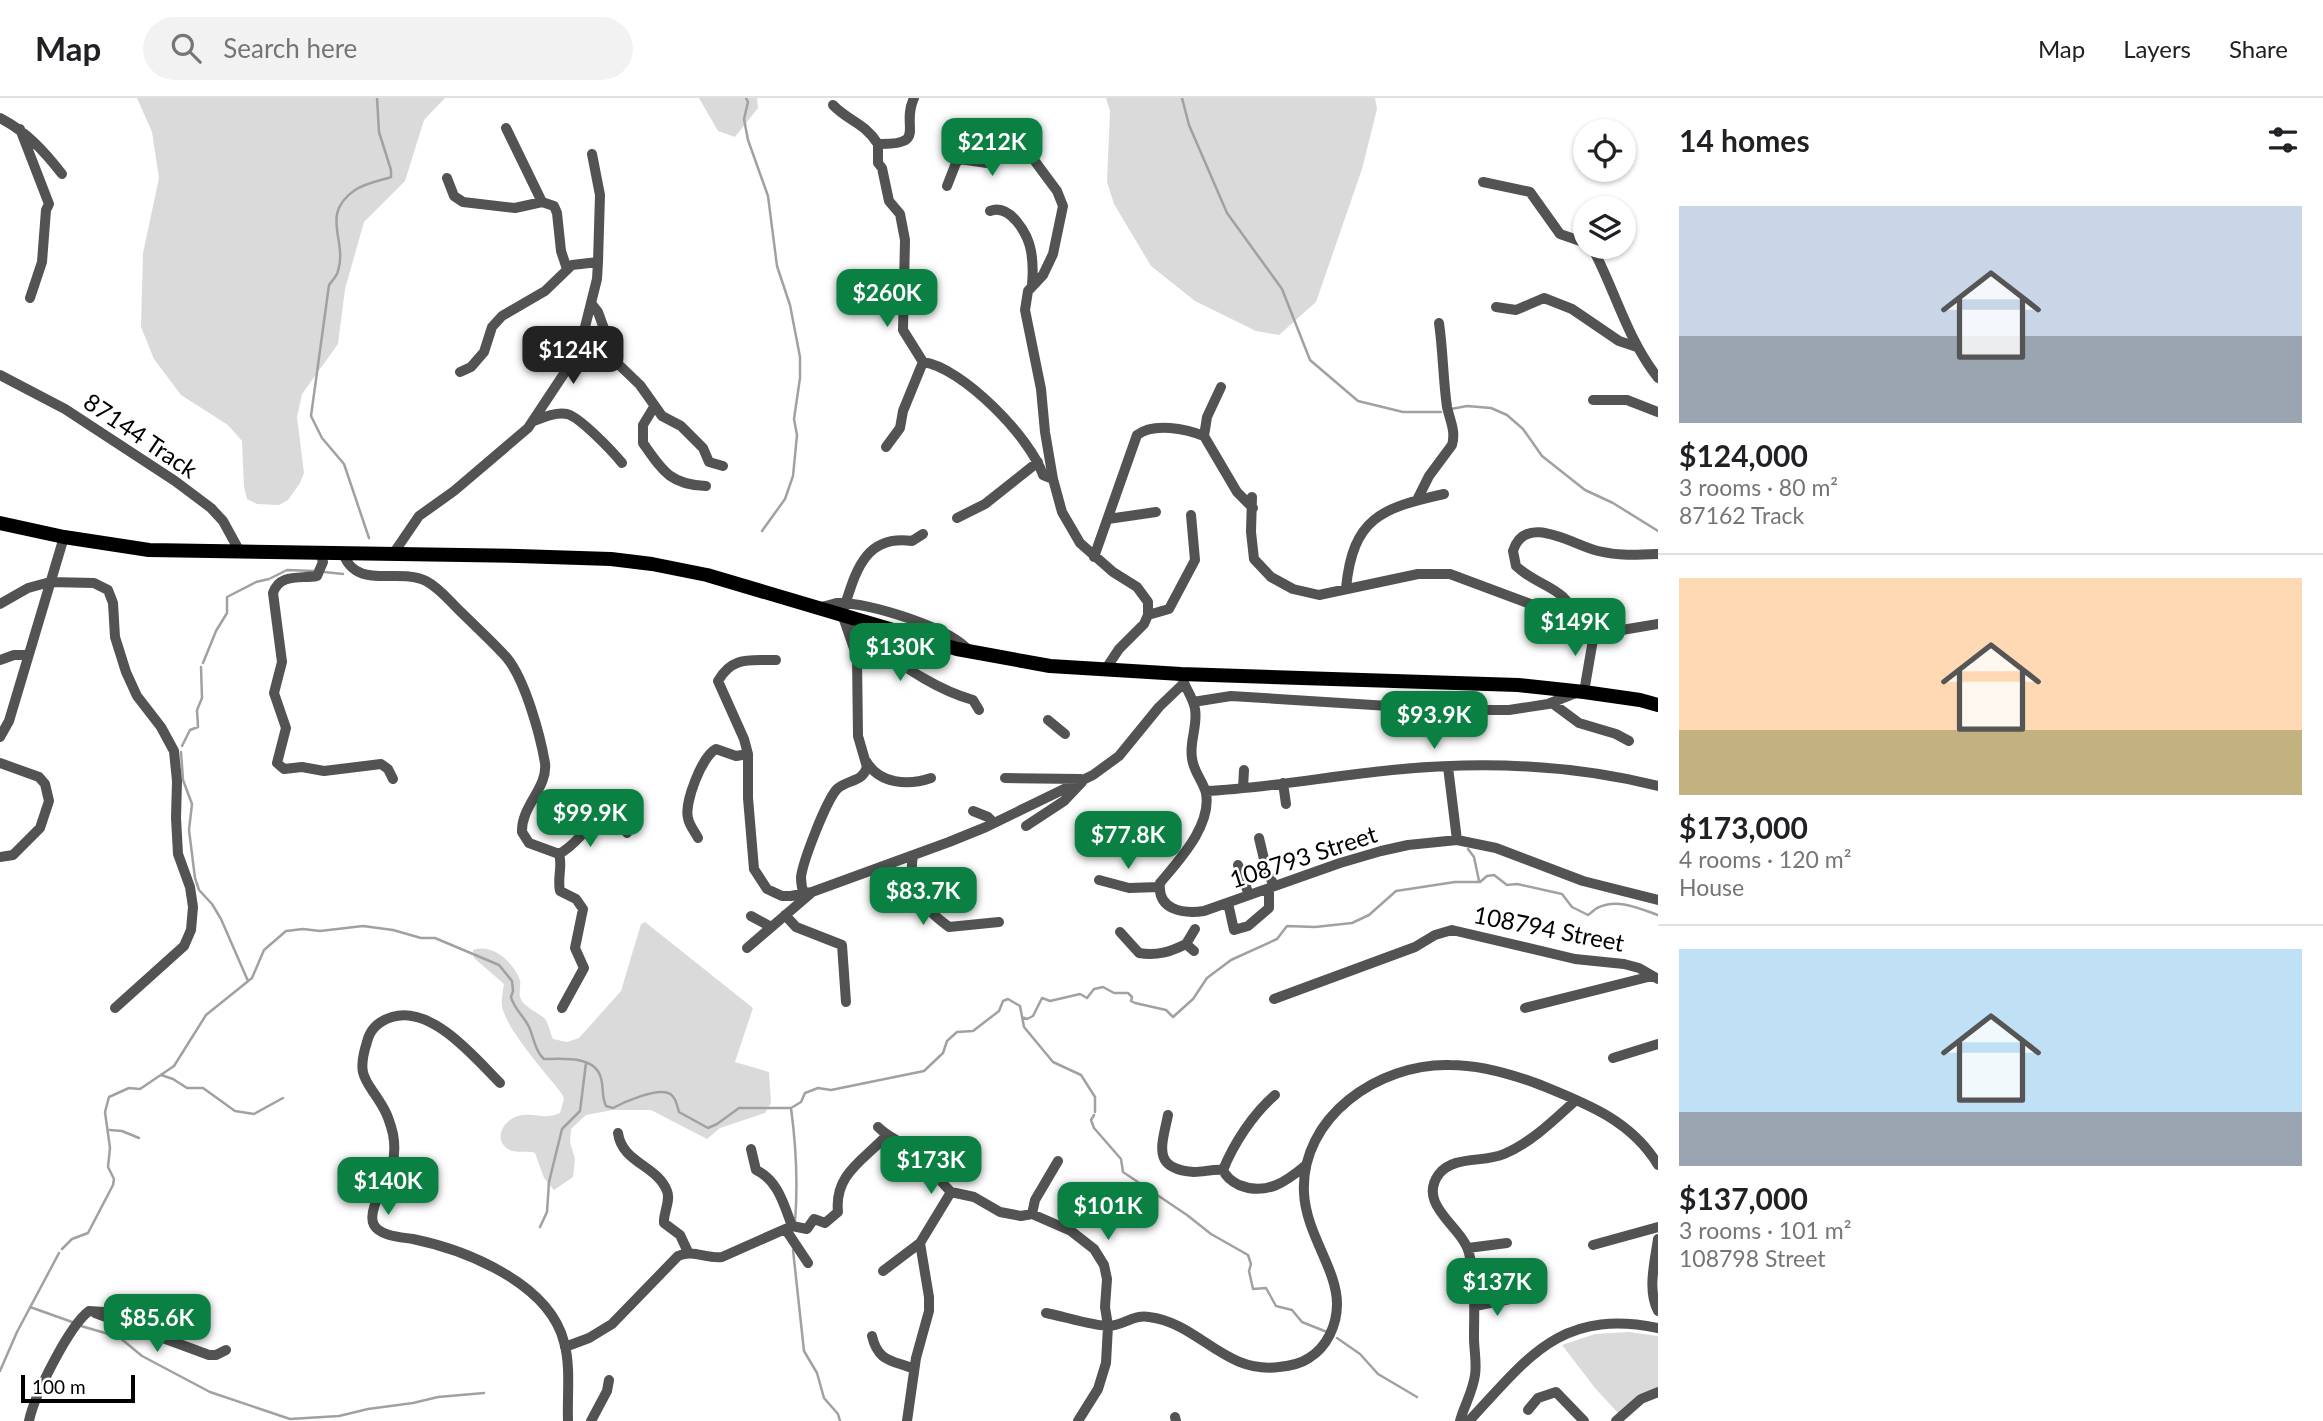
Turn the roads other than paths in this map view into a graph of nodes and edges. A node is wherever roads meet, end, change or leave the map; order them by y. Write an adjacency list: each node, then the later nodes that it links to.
1 (914, 98): 6 (street)
2 (833, 104): 6 (street)
3 (0, 118): 5 (street)
4 (506, 128): 12 (street)
5 (20, 129): 8 (street); 19 (street)
6 (878, 144): 24 (street)
7 (593, 154): 16 (street)
8 (62, 174)
9 (447, 177): 12 (street)
10 (1483, 182): 14 (street)
11 (947, 186): 18 (street)
12 (542, 202): 17 (street)
13 (990, 211): 18 (street)
14 (1573, 238)
15 (1598, 259): 23 (street)
16 (598, 262): 17 (street); 20 (street)
17 (567, 269): 25 (street)
18 (1032, 285): 38 (street)
19 (30, 298)
20 (591, 303): 30 (street); 32 (street)
21 (1496, 307): 23 (street)
22 (1438, 323): 41 (street)
23 (1637, 347): 27 (street)
24 (923, 362): 34 (street); 35 (street)
25 (460, 372)
26 (0, 374): 49 (street, 87144 Track)
27 (1658, 378)
28 (1221, 387): 33 (street)
29 (1593, 400): 31 (street)
30 (654, 407): 37 (street); 39 (street)
31 (1658, 412)
32 (534, 421): 36 (street); 50 (street)
33 (1204, 436): 45 (street); 56 (street)
34 (886, 447)
35 (1038, 462): 38 (street); 44 (street)
36 (622, 463)
37 (723, 466)
38 (1053, 479): 52 (street)
39 (706, 486)
40 (1444, 494): 41 (street)
41 (1418, 500): 56 (street)
42 (1156, 512): 45 (street)
43 (1191, 515): 59 (street)
44 (957, 518)
45 (1108, 519): 52 (street)
46 (0, 523): 48 (main road)
47 (923, 534): 58 (street)
48 (64, 537): 49 (main road); 55 (street)
49 (240, 552): 53 (main road)
50 (393, 554): 54 (main road); 58 (main road)
51 (1658, 554): 60 (street)
52 (1094, 557): 59 (street)
53 (322, 558): 54 (main road); 85 (street)
54 (344, 558): 99 (street)
55 (50, 582): 57 (street); 64 (street); 120 (street)
56 (1346, 588): 60 (street)
57 (0, 604)
58 (844, 609): 62 (street); 67 (main road)
59 (1148, 615): 67 (street)
60 (1578, 623): 63 (street)
61 (1658, 624): 63 (street)
62 (848, 628): 73 (street); 79 (street)
63 (1595, 628): 69 (street)
64 (28, 655): 65 (street); 76 (street)
65 (0, 660)
66 (776, 660): 78 (street)
67 (1105, 670): 68 (main road)
68 (1182, 679): 69 (main road); 70 (street); 86 (street)
69 (1582, 692): 71 (street); 72 (main road)
70 (1193, 702): 71 (street); 90 (street)
71 (1552, 703): 77 (street)
72 (1658, 705)
73 (979, 710)
74 (1048, 720): 75 (street)
75 (1065, 734)
76 (0, 737)
77 (1629, 741)
78 (748, 754): 96 (street); 106 (street)
79 (865, 759): 83 (street); 106 (street)
80 (0, 763): 101 (street)
81 (1448, 766): 87 (street); 88 (street); 98 (street)
82 (1244, 770): 89 (street)
83 (931, 778)
84 (1005, 778): 86 (street)
85 (393, 779)
86 (1084, 779): 93 (street); 94 (street)
87 (1283, 783): 89 (street); 91 (street)
88 (1658, 786)
89 (1243, 788): 90 (street)
90 (1206, 791): 104 (street)
91 (1286, 804)
92 (973, 811): 93 (street)
93 (994, 823): 100 (street)
94 (1026, 826)
95 (627, 834): 99 (street)
96 (698, 838)
97 (1259, 838): 105 (street)
98 (1457, 840): 105 (street, 108793 Street); 108 (street, 108793 Street)
99 (559, 854): 121 (street)
100 (913, 856): 106 (street); 112 (street)
101 (0, 858)
102 (1238, 865): 107 (street)
103 (1099, 880): 104 (street)
104 (1159, 887): 109 (street, 108793 Street)
105 (1271, 887): 107 (street, 108793 Street); 109 (street)
106 (808, 893): 110 (street)
107 (1249, 895): 109 (street, 108793 Street)
108 (1658, 900)
109 (1228, 903)
110 (785, 915): 113 (street); 119 (street)
111 (751, 916): 113 (street)
112 (999, 922)
113 (771, 928): 116 (street)
114 (1195, 929): 115 (street)
115 (1120, 932)
116 (747, 948)
117 (1655, 977): 118 (street, 108794 Street); 122 (street)
118 (1274, 999)
119 (846, 1002)
120 (115, 1008)
121 (562, 1008)
122 (1525, 1008)
123 (1658, 1044): 124 (street)
124 (1613, 1058)
125 (500, 1083): 156 (street)
126 (1275, 1095): 134 (street)
127 (1576, 1100): 132 (street); 133 (street); 143 (street)
128 (1168, 1115): 134 (street)
129 (618, 1133): 144 (street)
130 (751, 1149): 138 (street)
131 (1058, 1161): 136 (street)
132 (1306, 1165): 134 (street); 153 (street)
133 (1658, 1166)
134 (1223, 1170)
135 (951, 1192): 136 (street); 138 (street); 140 (street)
136 (1031, 1214): 153 (street)
137 (1658, 1227): 142 (street)
138 (792, 1230): 144 (street); 145 (street)
139 (1658, 1239): 150 (street)
140 (920, 1243): 146 (street); 158 (street)
141 (1507, 1243): 143 (street)
142 (1593, 1245)
143 (1468, 1248): 148 (street)
144 (688, 1252): 156 (street)
145 (808, 1263)
146 (883, 1271)
147 (1510, 1299): 148 (street)
148 (1475, 1306): 167 (street)
149 (89, 1311): 152 (street); 157 (street); 162 (street)
150 (1658, 1311)
151 (1046, 1313): 153 (street)
152 (172, 1319)
153 (1108, 1326): 166 (street)
154 (1658, 1328): 168 (street)
155 (872, 1336): 158 (street)
156 (565, 1347): 163 (street)
157 (226, 1350)
158 (914, 1369): 165 (street)
159 (609, 1380): 164 (street)
160 (1658, 1392): 170 (street)
161 (1528, 1410): 169 (street)
162 (29, 1421)
163 (568, 1421)
164 (591, 1421)
165 (907, 1421)
166 (1078, 1421)
167 (1460, 1421)
168 (1469, 1421)
169 (1584, 1421)
170 (1616, 1421)

